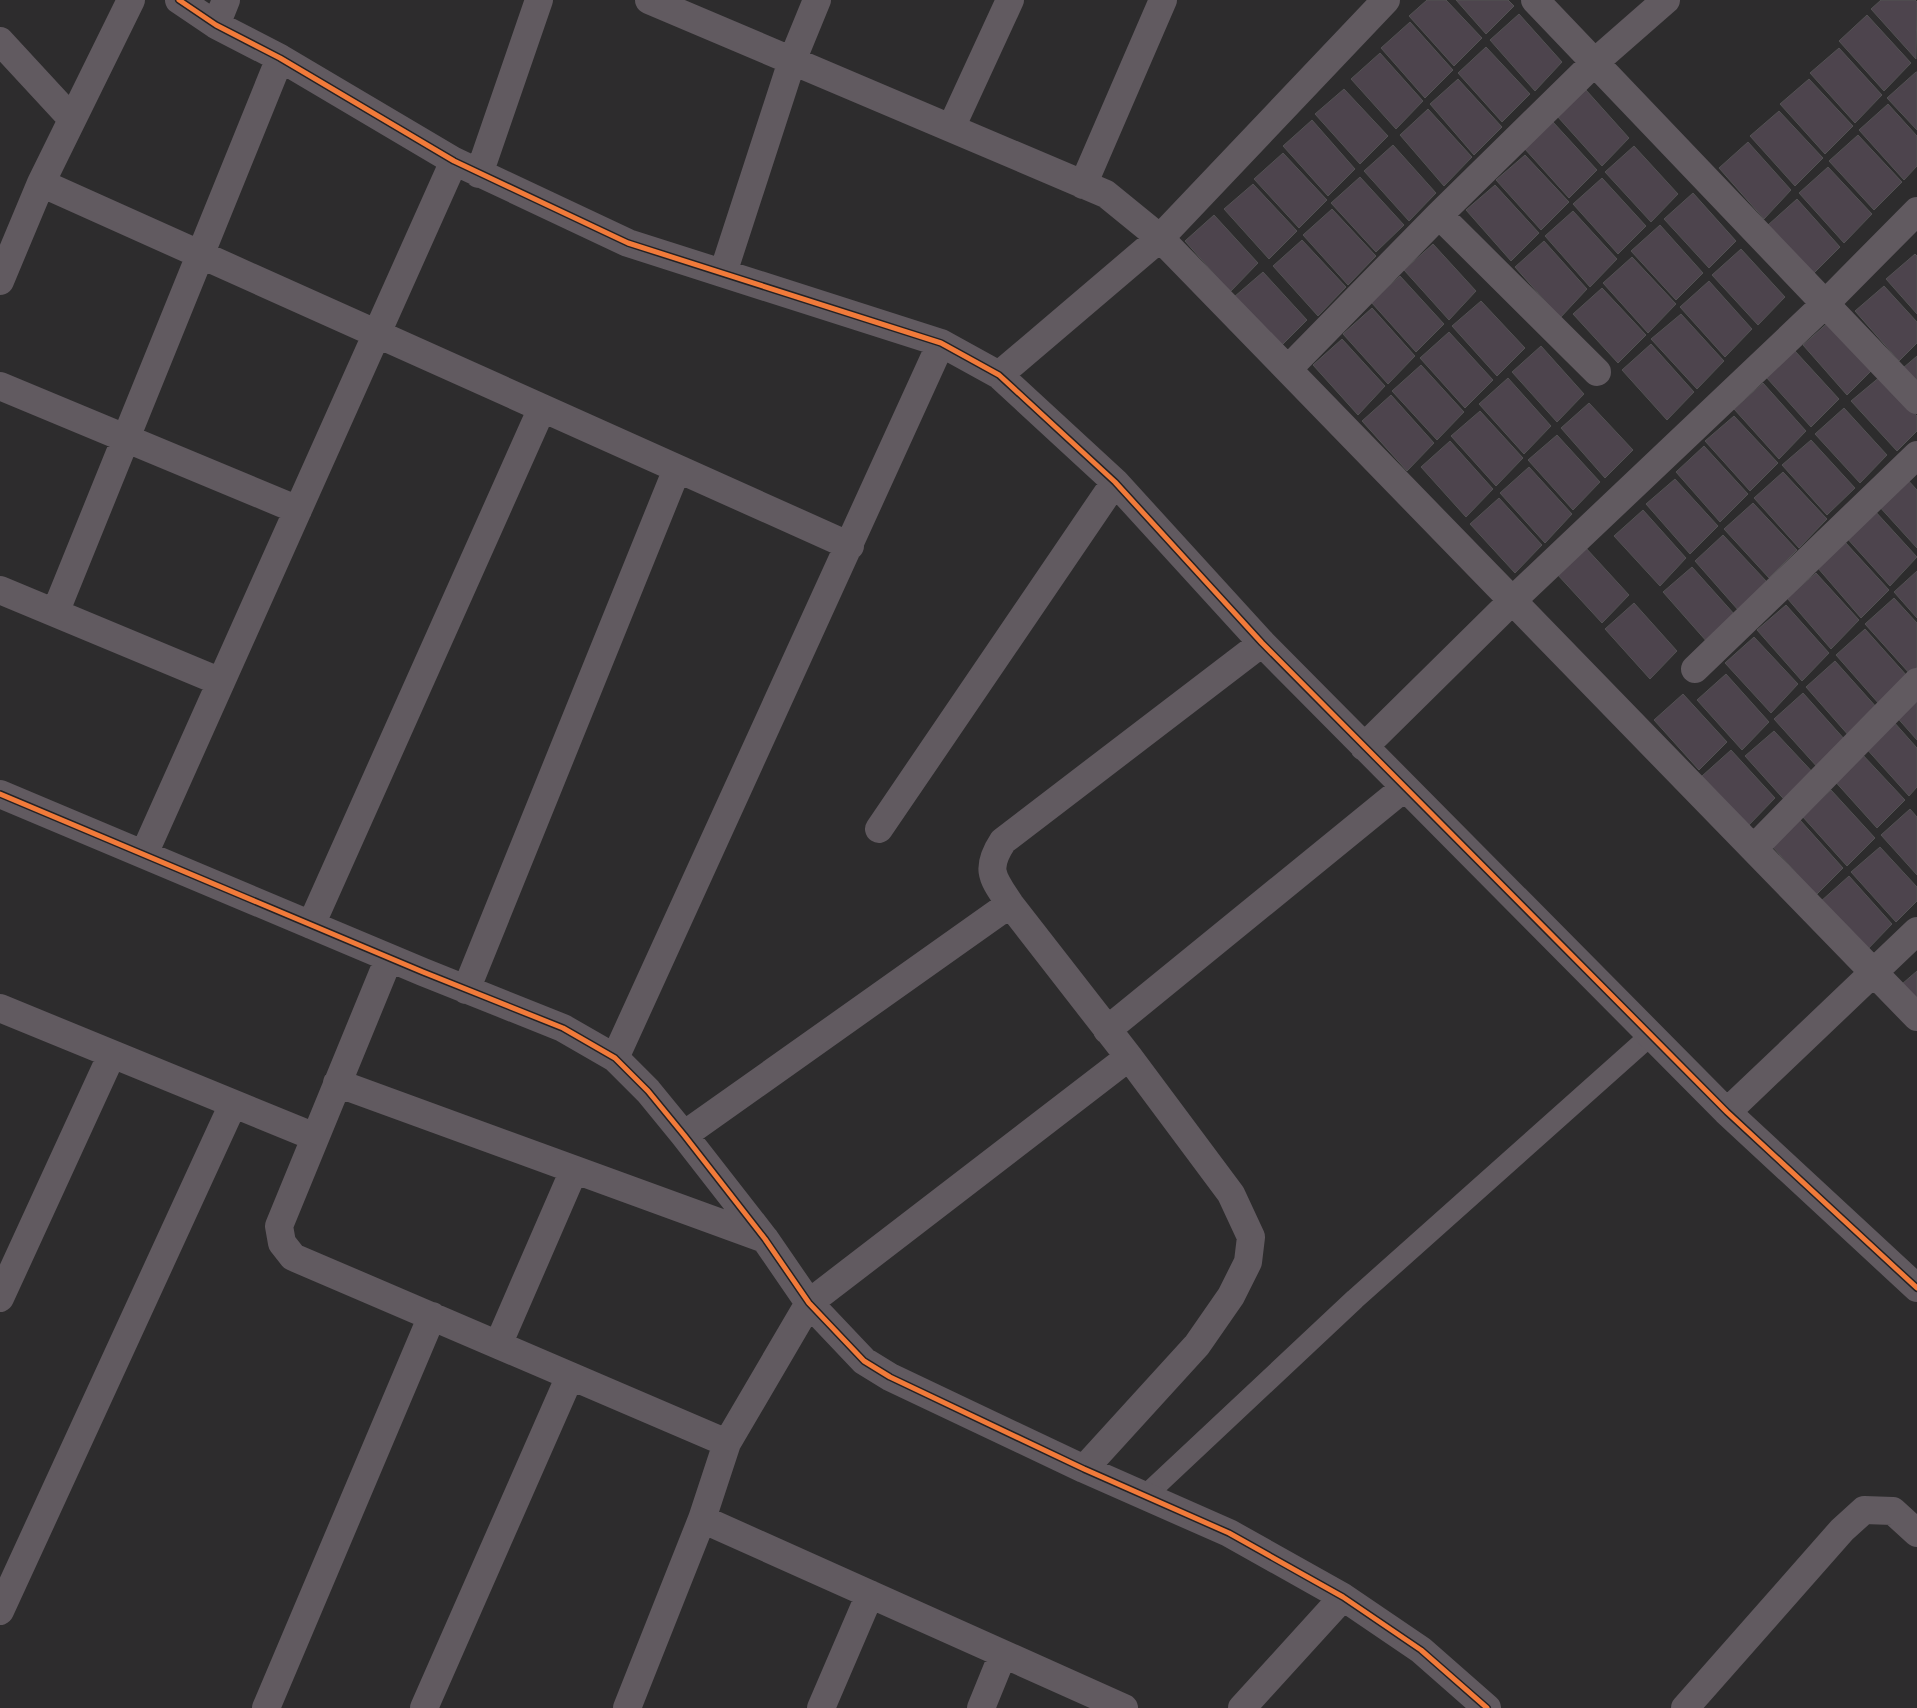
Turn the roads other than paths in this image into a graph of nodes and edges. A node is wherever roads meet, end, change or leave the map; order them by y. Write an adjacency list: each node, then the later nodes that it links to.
1 (131, 0): 17 (street)
2 (179, 0): 12 (street)
3 (226, 0): 12 (street)
4 (539, 0): 20 (street)
5 (649, 0): 15 (street)
6 (817, 0): 15 (street)
7 (1010, 0): 18 (street)
8 (1163, 0): 22 (street)
9 (1386, 0): 25 (street)
10 (1534, 0): 16 (street)
11 (1666, 0): 16 (street)
12 (216, 25): 14 (street)
13 (0, 41): 17 (street)
14 (280, 58): 19 (street); 26 (street)
15 (792, 61): 18 (street); 27 (street)
16 (1594, 63): 24 (street); 29 (street)
17 (72, 119): 21 (street)
18 (951, 128): 22 (street)
19 (454, 161): 20 (street); 30 (street)
20 (479, 174): 27 (street)
21 (41, 182): 26 (street); 28 (street)
22 (1083, 185): 25 (street)
23 (1917, 211): 29 (street)
24 (1439, 215): 32 (street); 33 (street)
25 (1160, 238): 32 (street); 34 (street)
26 (201, 255): 30 (street); 38 (street)
27 (723, 273): 31 (street)
28 (0, 281)
29 (1825, 304): 36 (street); 45 (street)
30 (376, 334): 37 (street); 42 (street)
31 (941, 342): 34 (street); 43 (street)
32 (1288, 369): 45 (street)
33 (1597, 372)
34 (998, 375): 41 (street)
35 (0, 386): 38 (street)
36 (1917, 400)
37 (542, 408): 40 (street); 58 (street)
38 (126, 439): 42 (street); 46 (street)
39 (1917, 455): 48 (street)
40 (677, 469): 43 (street); 62 (street)
41 (1115, 482): 47 (street); 54 (street)
42 (298, 510): 49 (street)
43 (850, 546): 69 (street)
44 (0, 590): 46 (street)
45 (1513, 600): 51 (street); 55 (street)
46 (56, 613): 49 (street)
47 (1262, 643): 51 (street); 57 (street)
48 (1695, 669)
49 (221, 682): 56 (street)
50 (1917, 682): 55 (street)
51 (1364, 747): 52 (street)
52 (1404, 788): 65 (street); 66 (street)
53 (0, 794): 56 (street)
54 (879, 830)
55 (1754, 848): 61 (street)
56 (144, 854): 58 (street)
57 (1010, 904): 65 (street); 73 (street)
58 (311, 925): 60 (street)
59 (1917, 931): 61 (street)
60 (388, 958): 62 (street); 70 (street)
61 (1874, 971): 64 (street); 72 (street)
62 (466, 990): 69 (street)
63 (0, 1008): 67 (street)
64 (1917, 1016)
65 (1107, 1030): 68 (street)
66 (1651, 1035): 72 (street); 85 (lane)
67 (112, 1054): 71 (street); 78 (street)
68 (1129, 1057): 79 (street); 84 (street)
69 (615, 1058): 73 (street)
70 (337, 1083): 74 (street); 75 (street)
71 (234, 1104): 74 (street); 90 (street)
72 (1727, 1112): 77 (street)
73 (684, 1135): 76 (street)
74 (315, 1137): 80 (street)
75 (574, 1170): 76 (street); 81 (street)
76 (765, 1239): 79 (street)
77 (1917, 1288)
78 (0, 1298)
79 (808, 1303): 83 (street); 84 (street)
80 (432, 1316): 81 (street); 92 (street)
81 (498, 1345): 82 (street)
82 (570, 1376): 83 (street); 93 (street)
83 (727, 1443): 86 (street)
84 (1084, 1469): 85 (street)
85 (1145, 1496): 89 (street)
86 (702, 1519): 88 (street); 94 (street)
87 (1917, 1533): 100 (street)
88 (870, 1594): 91 (street); 95 (street)
89 (1343, 1597): 98 (street); 99 (street)
90 (0, 1611)
91 (1003, 1654): 96 (street); 97 (street)
92 (266, 1708)
93 (424, 1708)
94 (627, 1708)
95 (821, 1708)
96 (981, 1708)
97 (1124, 1708)
98 (1242, 1708)
99 (1487, 1708)
100 (1685, 1708)

